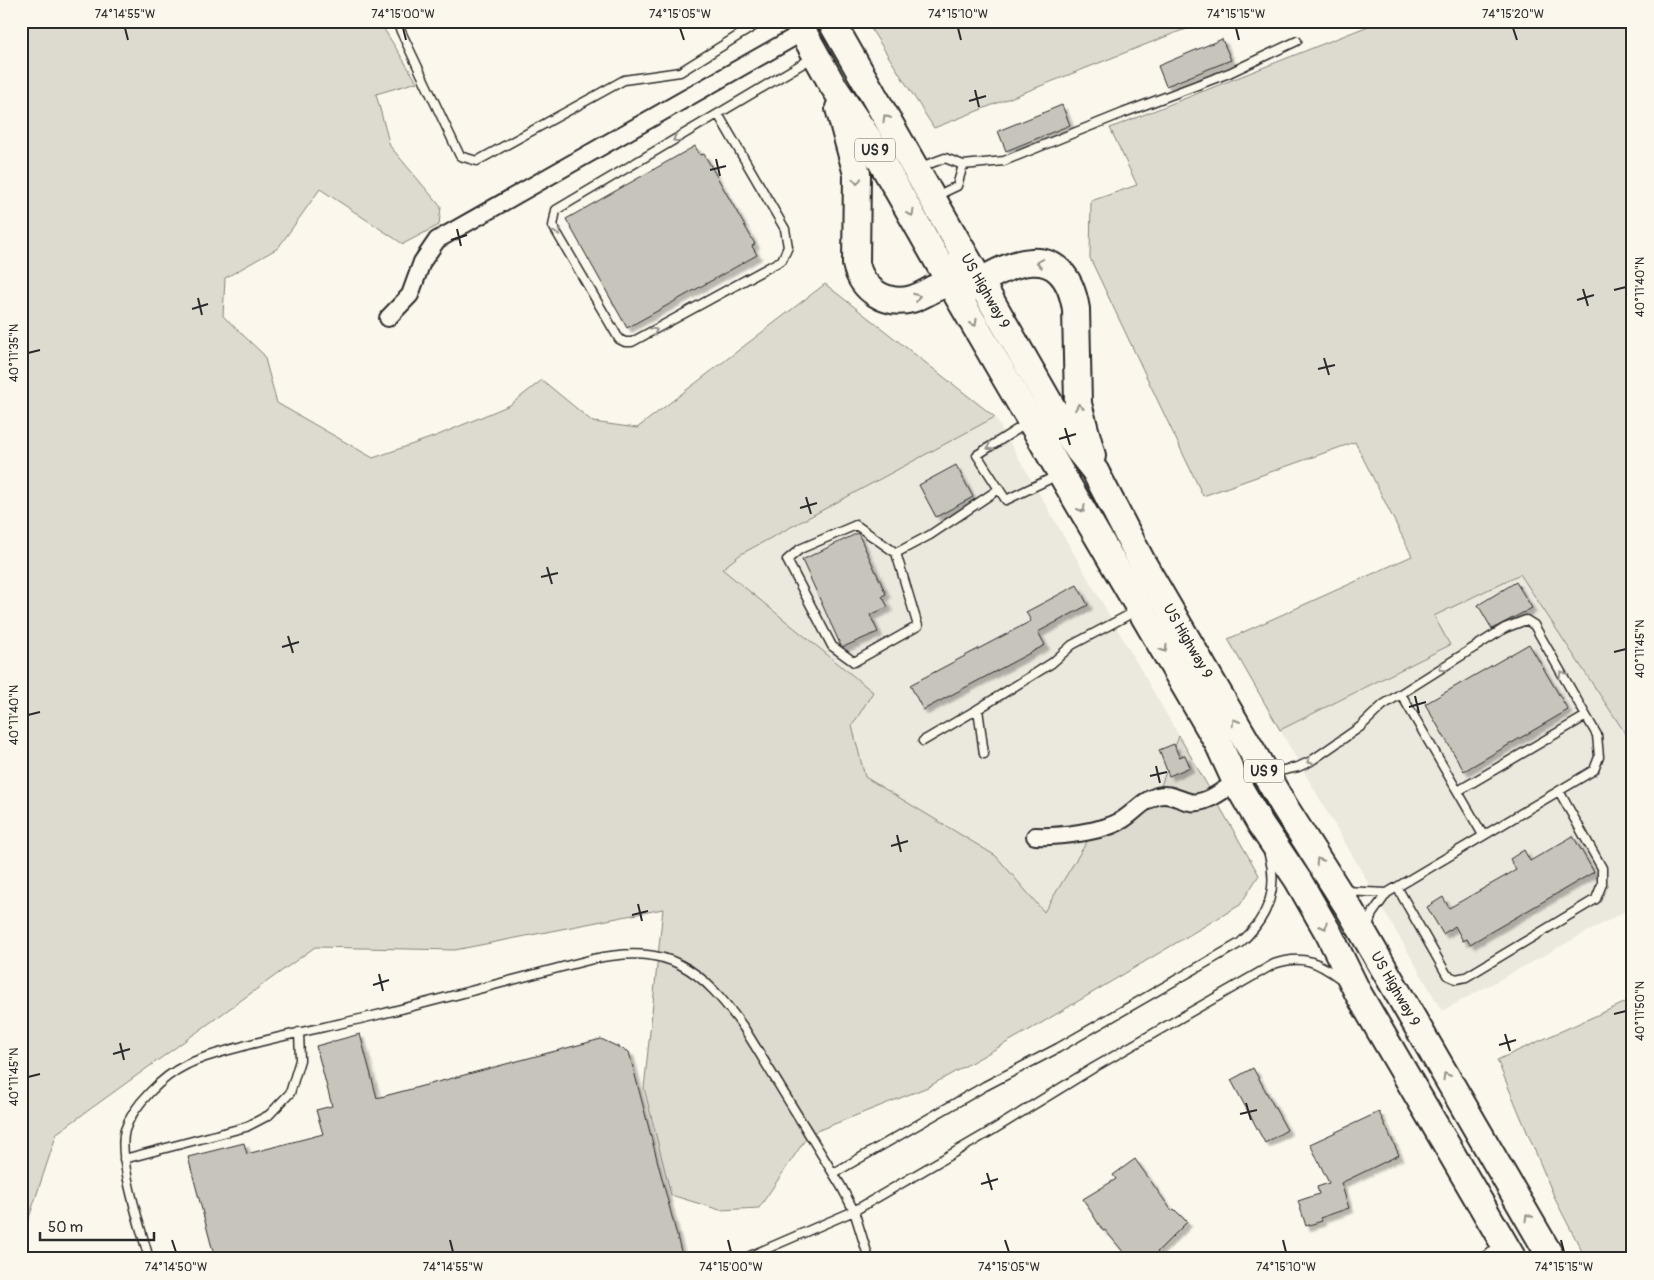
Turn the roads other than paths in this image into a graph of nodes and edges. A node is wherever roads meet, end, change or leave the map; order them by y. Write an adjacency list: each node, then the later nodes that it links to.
1 (396, 21): 2 (lane)
2 (762, 21)
3 (831, 21): 10 (highway, US Highway 9 / US 9, one-way to 3)
4 (800, 27): 6 (highway, US Highway 9 / US 9); 15 (street)
5 (1298, 41): 9 (lane)
6 (815, 56): 7 (highway, US Highway 9 / US 9); 8 (lane)
7 (832, 84): 14 (highway, US Highway 9 / US 9, one-way to 14); 14 (highway, one-way to 14)
8 (718, 114): 8 (lane, one-way to 8)
9 (963, 165): 10 (lane); 11 (lane)
10 (916, 169): 11 (highway, US Highway 9 / US 9)
11 (932, 198): 12 (highway, US Highway 9 / US 9)
12 (960, 247): 13 (highway, US Highway 9 / US 9); 14 (highway)
13 (980, 281): 14 (highway); 17 (highway, US Highway 9 / US 9); 17 (highway, one-way to 13)
14 (954, 289): 16 (highway, US Highway 9 / US 9, one-way to 16)
15 (388, 318)
16 (1031, 421): 18 (highway, US Highway 9 / US 9); 19 (lane, one-way to 19)
17 (1095, 471): 27 (highway, US Highway 9 / US 9, one-way to 17)
18 (1061, 473): 19 (lane); 21 (highway, US Highway 9 / US 9, one-way to 21)
19 (998, 489): 20 (lane)
20 (896, 553): 20 (lane)
21 (1140, 608): 23 (lane); 28 (highway, US Highway 9 / US 9, one-way to 28)
22 (1401, 694): 24 (lane, one-way to 22); 27 (lane, one-way to 27); 29 (lane)
23 (978, 710): 25 (lane); 26 (lane)
24 (1586, 716): 29 (lane); 30 (lane)
25 (923, 741)
26 (984, 754)
27 (1265, 774): 35 (highway, US Highway 9 / US 9, one-way to 27)
28 (1236, 782): 31 (highway, US Highway 9 / US 9); 32 (street)
29 (1458, 791): 33 (lane)
30 (1559, 791): 33 (lane); 34 (lane)
31 (1261, 825): 38 (highway, US Highway 9 / US 9, one-way to 38); 41 (lane)
32 (1035, 836)
33 (1483, 836): 34 (lane)
34 (1397, 887): 36 (lane)
35 (1337, 890): 36 (lane); 37 (highway, US Highway 9 / US 9)
36 (1387, 893): 37 (lane)
37 (1364, 935): 48 (highway, US Highway 9 / US 9, one-way to 37)
38 (1358, 993): 42 (lane); 43 (highway, US Highway 9 / US 9)
39 (299, 1032): 40 (lane); 40 (lane); 41 (lane)
40 (124, 1159): 44 (lane)
41 (834, 1172): 42 (lane)
42 (854, 1211): 45 (lane); 46 (lane)
43 (1509, 1252): 47 (lane)
44 (149, 1259)
45 (743, 1259)
46 (869, 1259)
47 (1480, 1259)
48 (1552, 1259)

